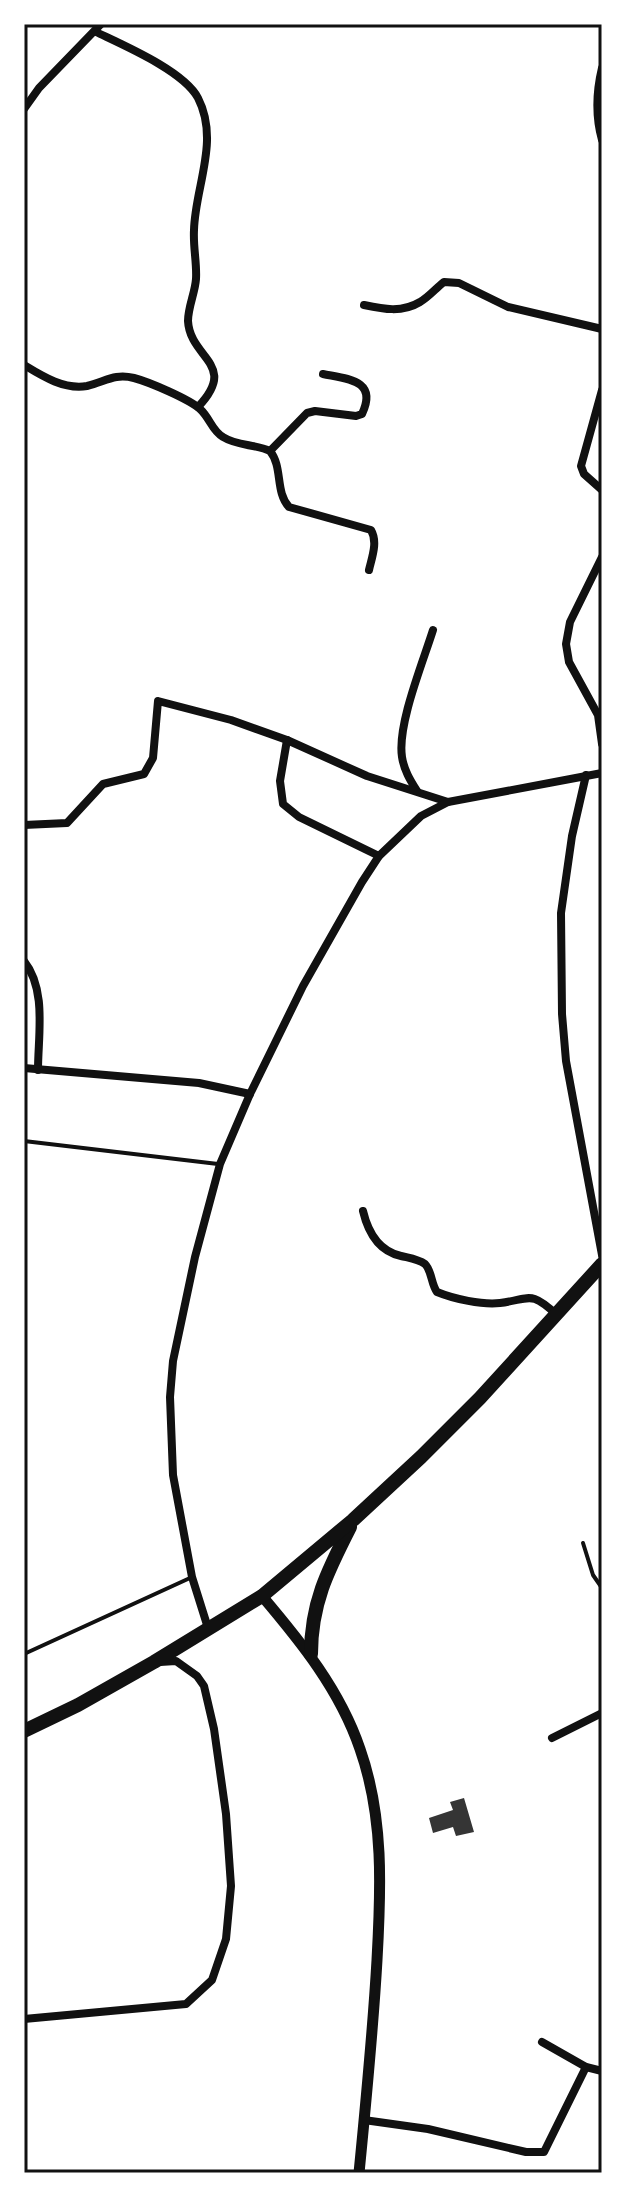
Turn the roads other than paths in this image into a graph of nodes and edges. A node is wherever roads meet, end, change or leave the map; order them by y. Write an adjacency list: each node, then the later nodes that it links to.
1 (98, 28): 3 (street); 10 (street)
2 (602, 68): 4 (street)
3 (24, 109)
4 (602, 140)
5 (364, 305): 6 (street)
6 (602, 329)
7 (24, 365): 10 (street)
8 (323, 374): 11 (street)
9 (602, 390): 12 (street)
10 (198, 407): 11 (street)
11 (270, 451): 14 (street)
12 (602, 490)
13 (602, 557): 17 (street)
14 (369, 570)
15 (433, 630): 20 (street)
16 (287, 740): 20 (street); 22 (street); 23 (street)
17 (602, 744)
18 (602, 773): 19 (street)
19 (586, 775): 21 (street); 31 (street)
20 (417, 792): 21 (street)
21 (448, 802): 23 (street)
22 (24, 825)
23 (379, 856): 27 (street)
24 (24, 961): 26 (street)
25 (24, 1068): 26 (street)
26 (38, 1070): 27 (street)
27 (250, 1094): 29 (street)
28 (24, 1141): 29 (lane)
29 (220, 1164): 36 (street)
30 (363, 1211): 33 (street)
31 (602, 1255)
32 (602, 1264): 33 (highway)
33 (558, 1315): 34 (highway)
34 (353, 1520): 38 (highway); 41 (highway)
35 (583, 1543): 37 (lane)
36 (192, 1577): 39 (street); 40 (lane)
37 (602, 1588)
38 (262, 1596): 39 (highway); 41 (street)
39 (208, 1628): 42 (highway)
40 (24, 1654)
41 (311, 1654): 50 (street)
42 (154, 1662): 44 (highway); 46 (street)
43 (602, 1713): 45 (street)
44 (24, 1731)
45 (552, 1738)
46 (24, 2019)
47 (542, 2042): 48 (street)
48 (586, 2067): 49 (street); 50 (street)
49 (602, 2071)
50 (364, 2120): 51 (street)
51 (359, 2173)

